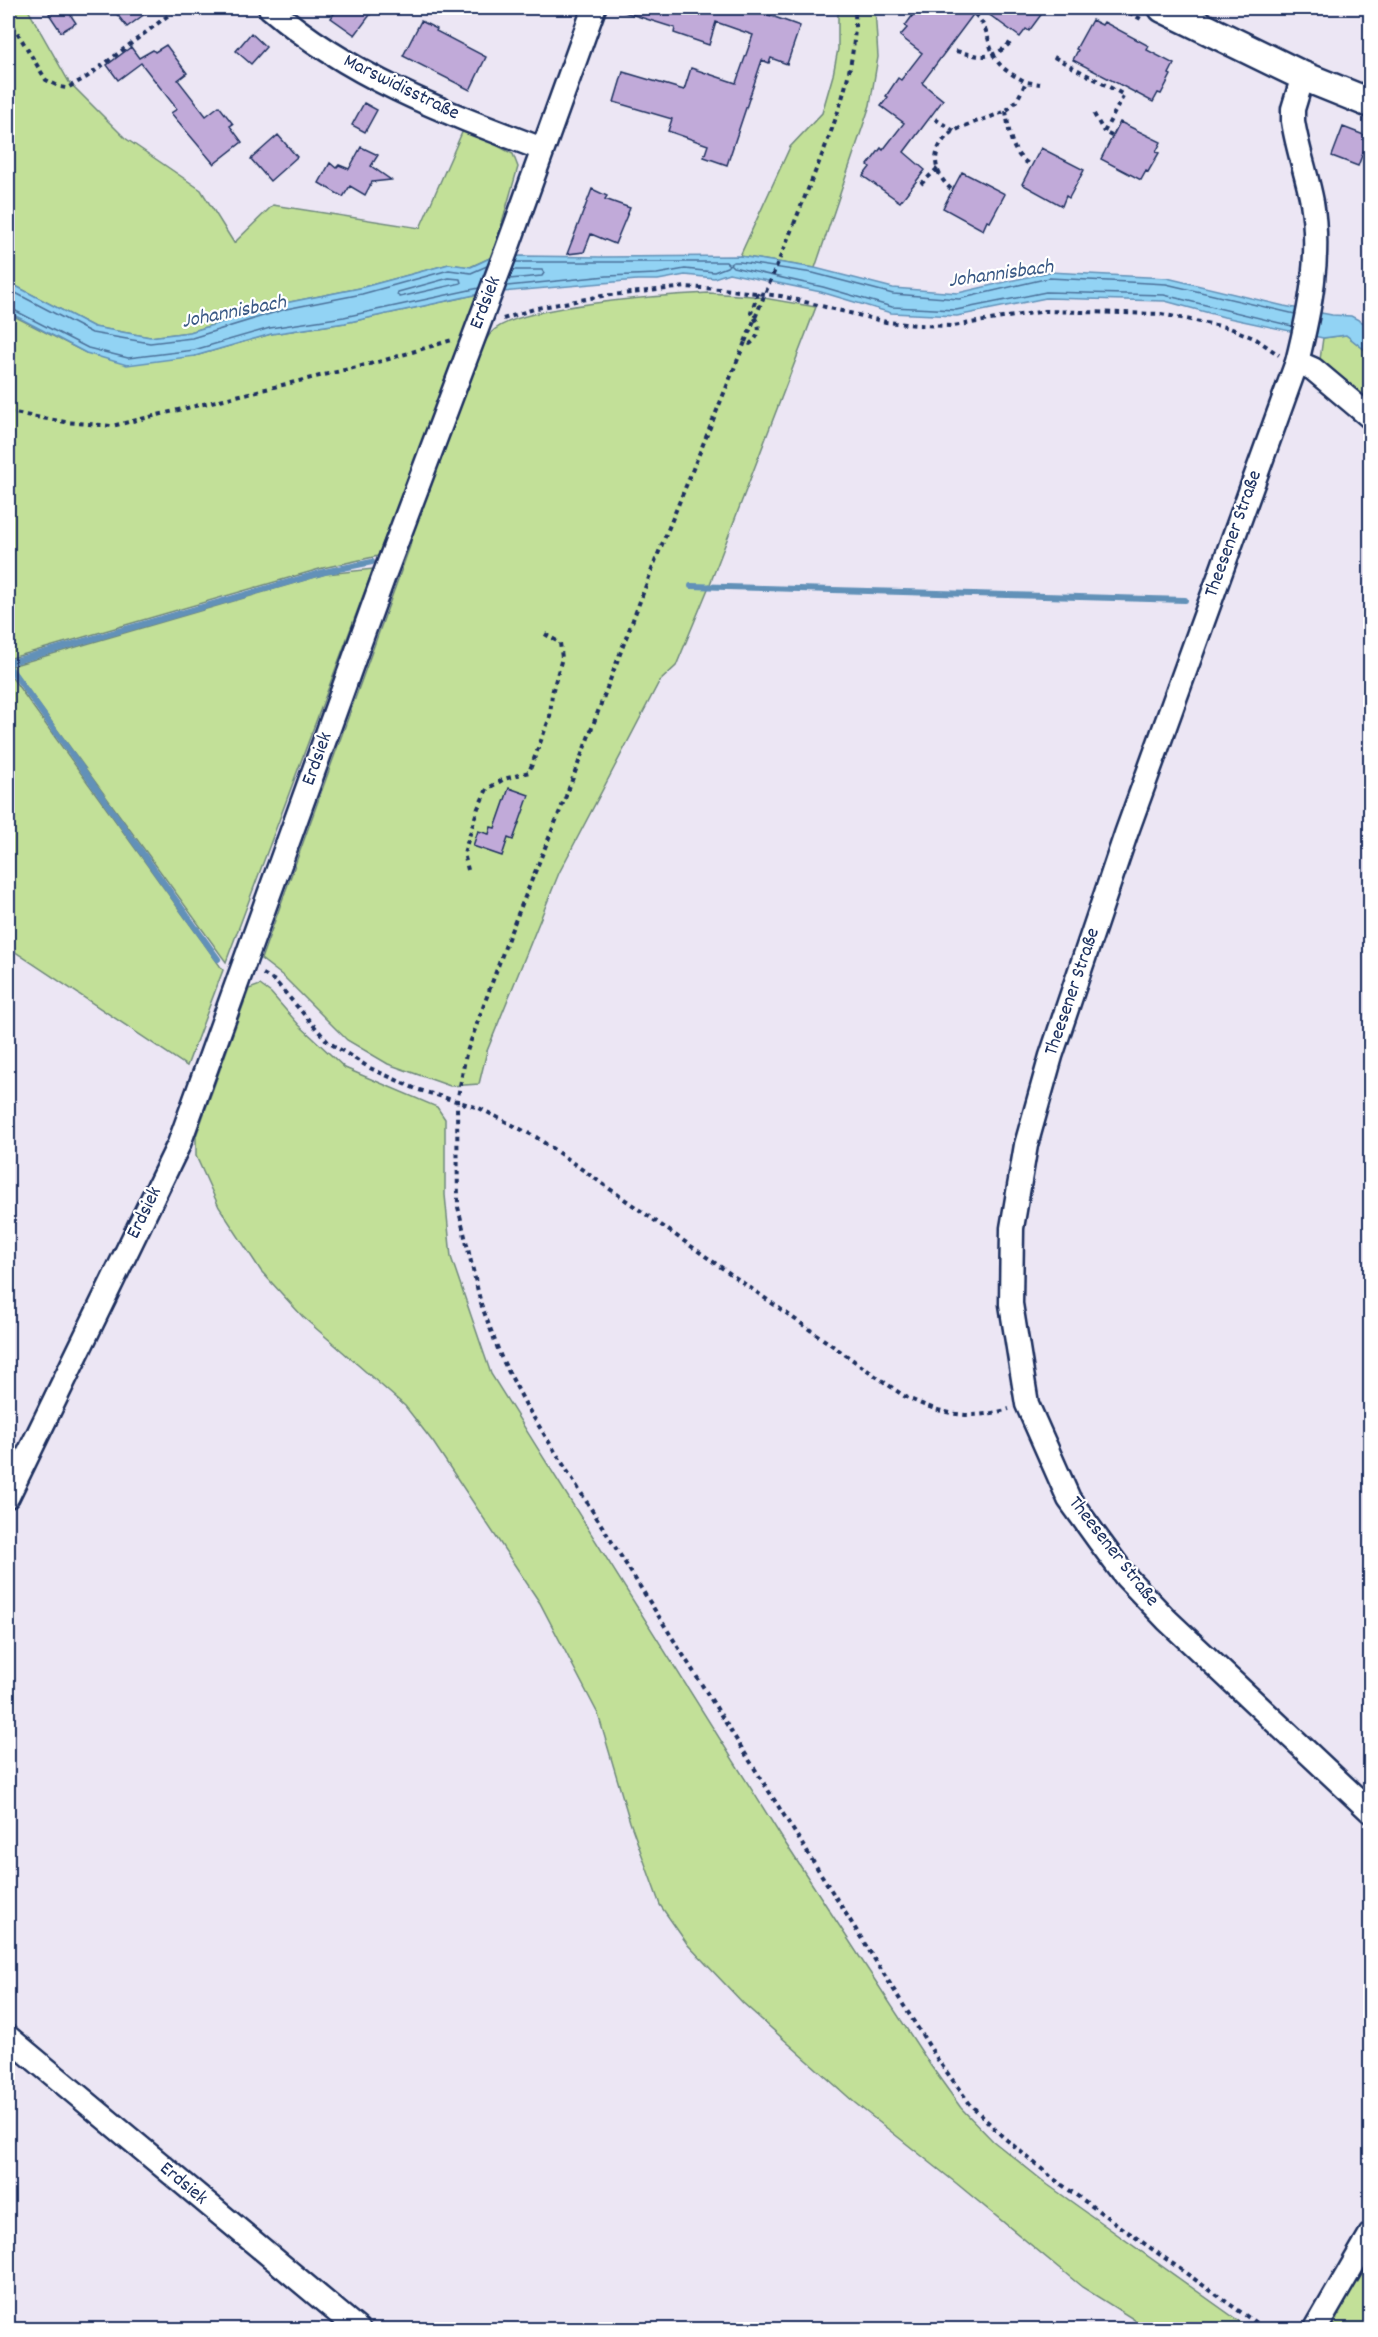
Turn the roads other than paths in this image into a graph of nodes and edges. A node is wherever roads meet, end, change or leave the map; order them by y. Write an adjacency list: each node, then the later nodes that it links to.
1 (270, 8): 6 (street, Marswidisstraße)
2 (594, 8): 6 (street, Erdsiek)
3 (1163, 8): 4 (main road)
4 (1303, 76): 5 (main road); 7 (street, Theesener Straße)
5 (1371, 103)
6 (542, 149): 9 (street, Erdsiek)
7 (1297, 362): 8 (street); 10 (street, Theesener Straße)
8 (1371, 417)
9 (8, 1496)
10 (1371, 1811)
11 (8, 2037): 13 (street, Erdsiek)
12 (1371, 2235): 14 (street)
13 (359, 2330)
14 (1315, 2330)

